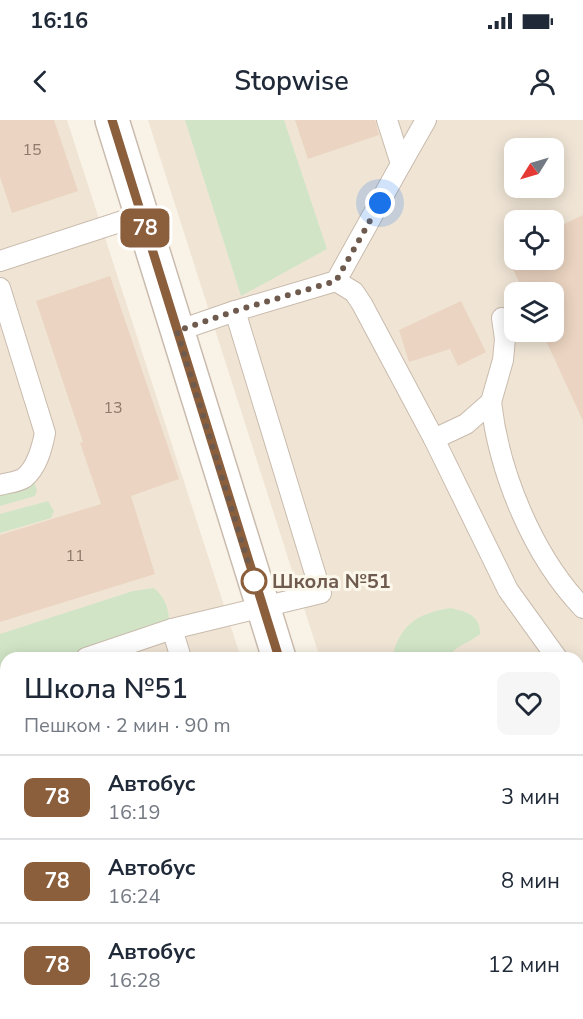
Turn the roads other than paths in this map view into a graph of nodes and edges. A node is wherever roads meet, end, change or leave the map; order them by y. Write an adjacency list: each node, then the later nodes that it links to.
1 (112, 120): 5 (street)
2 (387, 120): 4 (lane)
3 (426, 120): 4 (lane)
4 (401, 164): 7 (lane)
5 (141, 215): 6 (lane); 11 (street)
6 (0, 261)
7 (336, 281): 9 (lane); 13 (lane)
8 (0, 288): 14 (lane)
9 (235, 311): 11 (lane); 15 (lane)
10 (501, 318): 12 (lane)
11 (177, 331): 15 (street)
12 (491, 402): 13 (lane); 16 (lane)
13 (434, 439): 21 (lane)
14 (0, 485)
15 (262, 607): 17 (lane); 20 (street)
16 (583, 608)
17 (172, 629): 18 (lane); 19 (lane)
18 (104, 652)
19 (179, 652)
20 (277, 652)
21 (553, 652)

